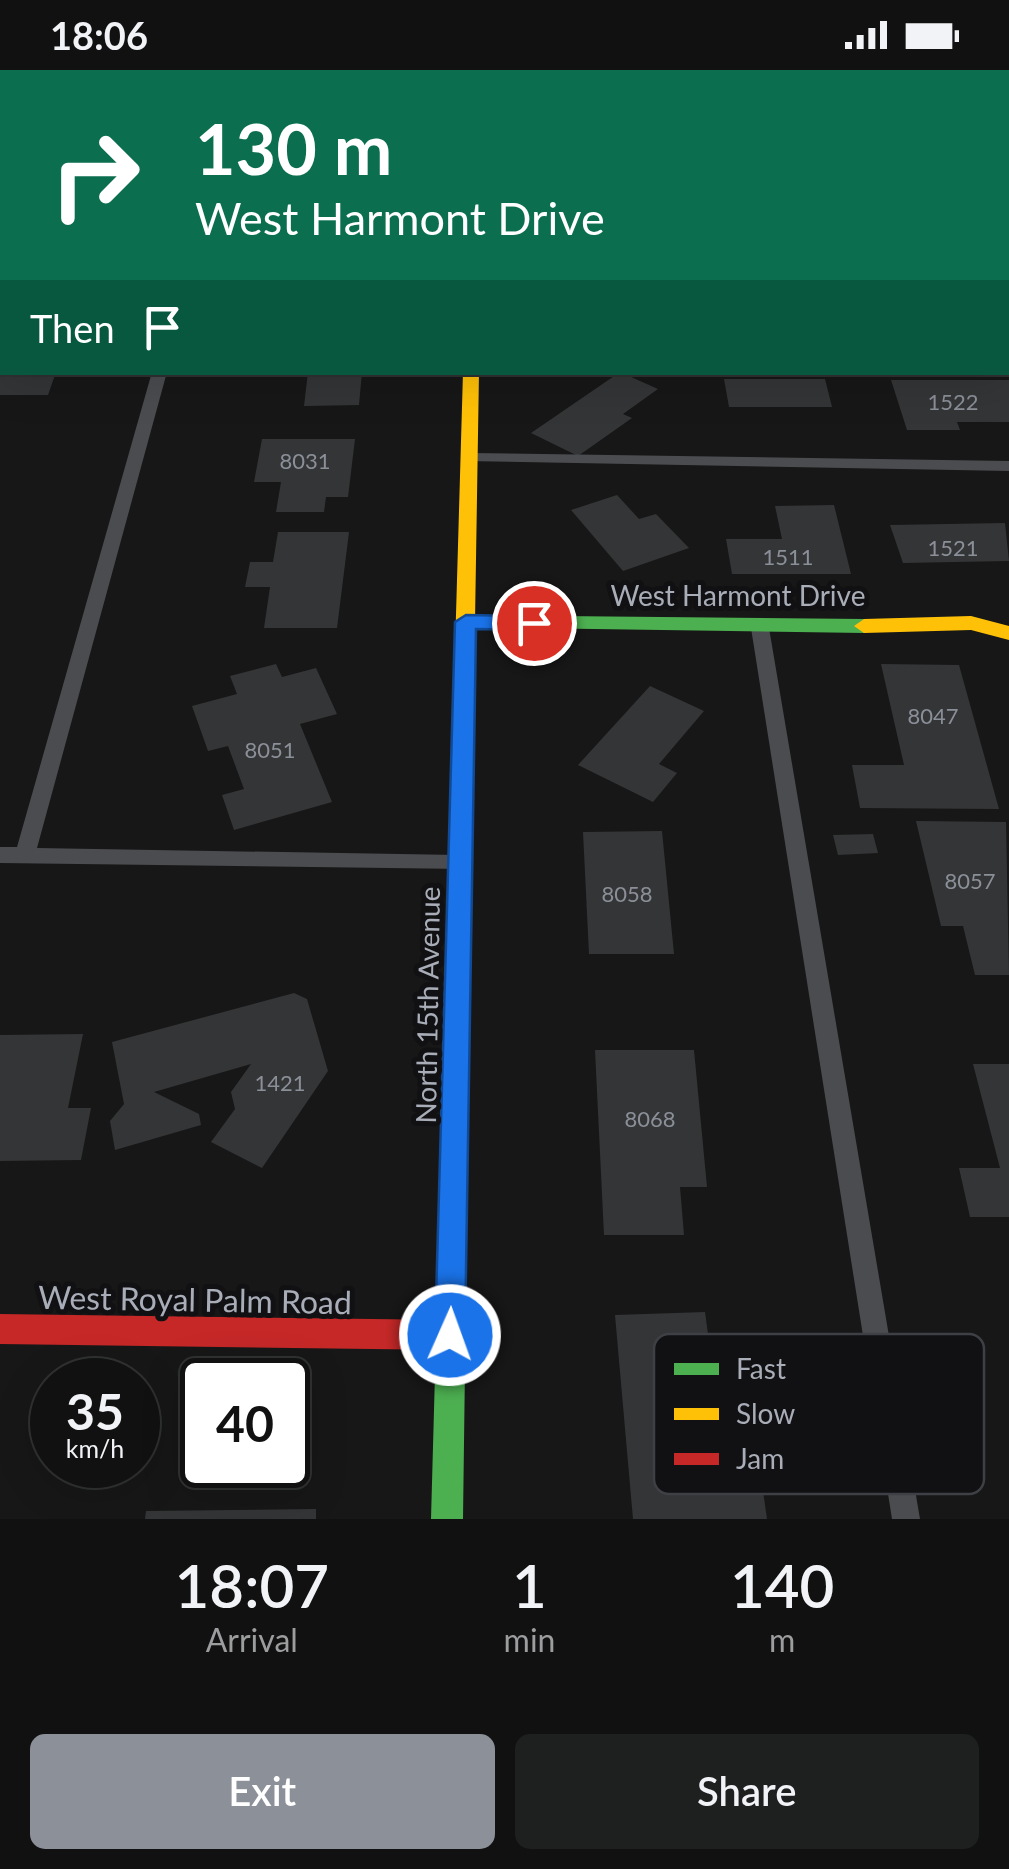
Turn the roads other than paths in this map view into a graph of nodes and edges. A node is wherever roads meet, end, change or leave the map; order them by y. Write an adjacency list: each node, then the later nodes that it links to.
1 (159, 375): 9 (lane)
2 (471, 375): 3 (street, North 15th Avenue)
3 (469, 458): 4 (lane); 5 (street, North 15th Avenue)
4 (1009, 466)
5 (466, 622): 6 (street, West Harmont Drive); 10 (street, North 15th Avenue)
6 (760, 628): 7 (street, West Harmont Drive); 12 (lane)
7 (1009, 634)
8 (0, 855): 9 (lane)
9 (25, 855): 10 (lane)
10 (459, 863): 13 (street, North 15th Avenue)
11 (0, 1329): 13 (street, West Royal Palm Road)
12 (876, 1334)
13 (450, 1335): 15 (street, North 15th Avenue)
14 (902, 1494): 16 (lane)
15 (447, 1519)
16 (906, 1519)

